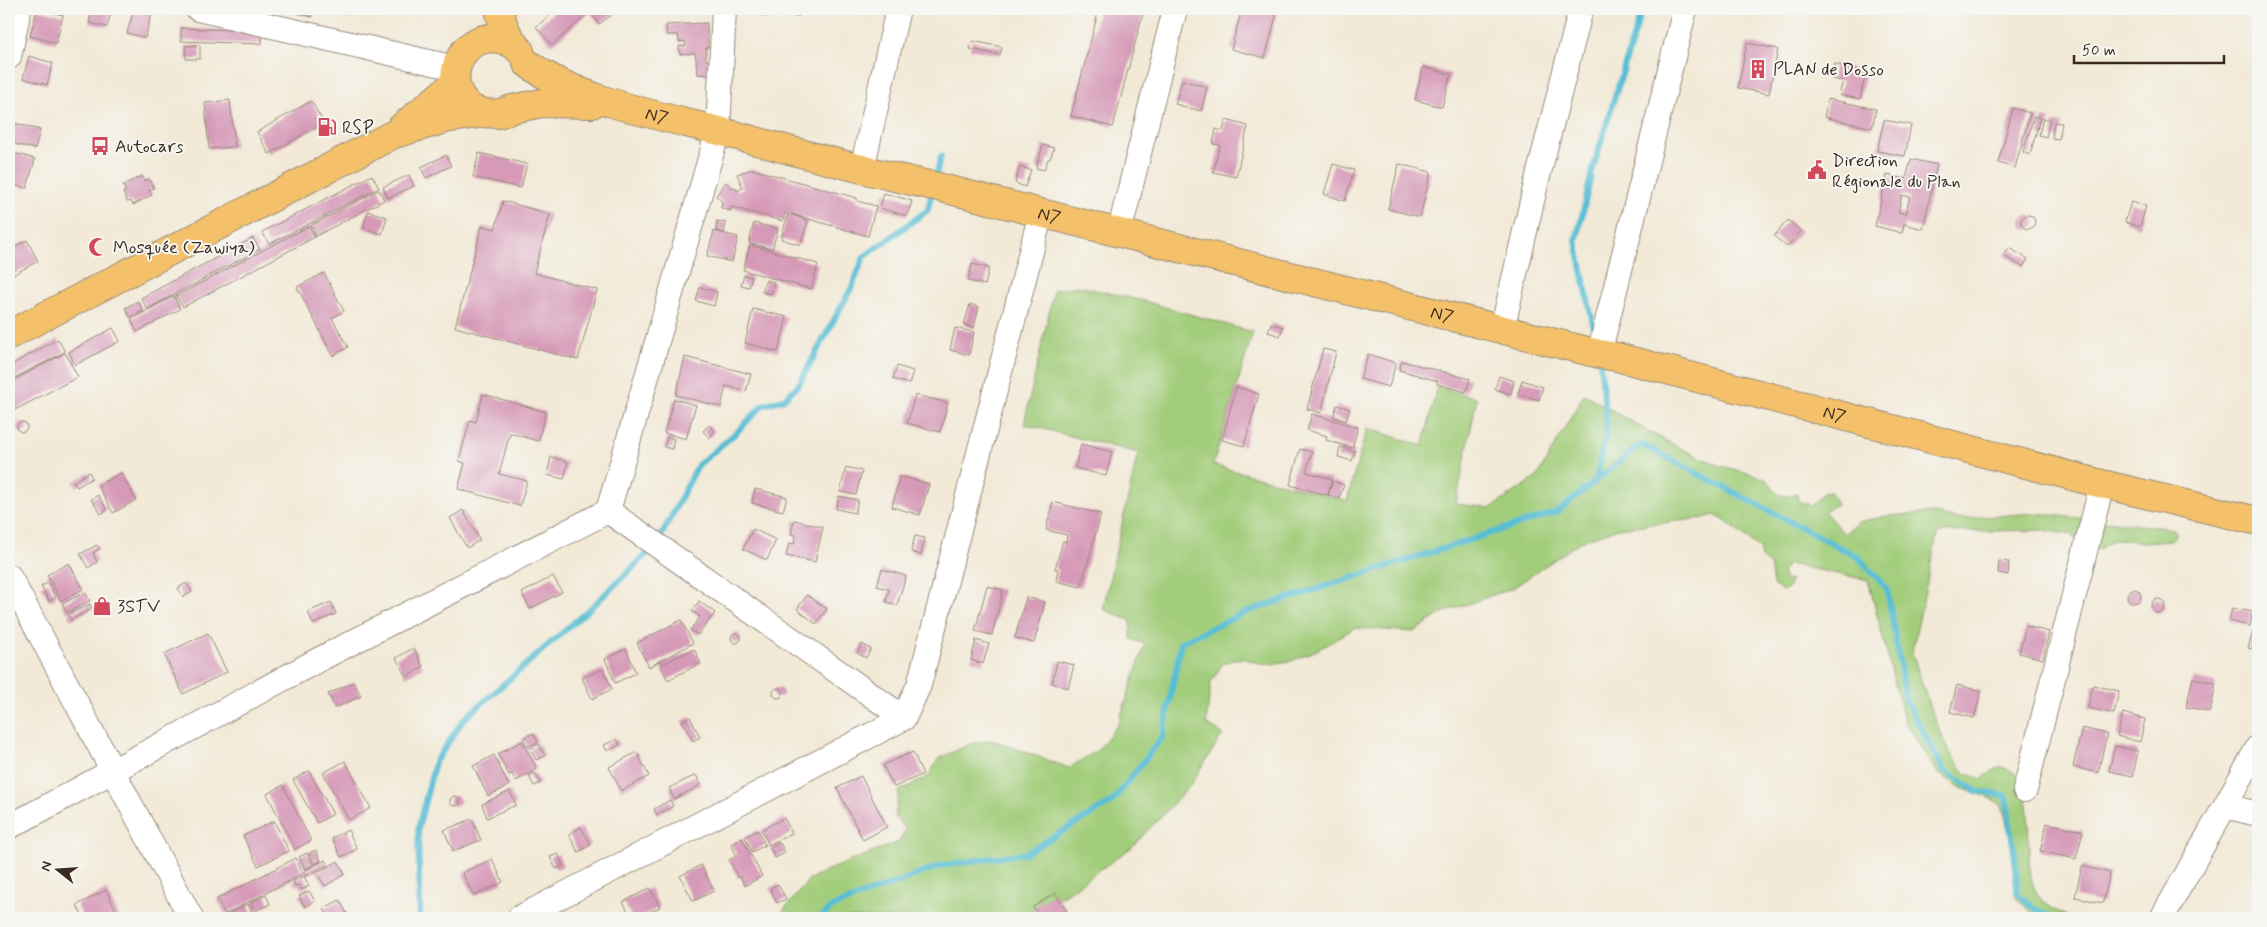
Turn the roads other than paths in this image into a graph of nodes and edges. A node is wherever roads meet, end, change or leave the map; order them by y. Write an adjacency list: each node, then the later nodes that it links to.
1 (19, 9): 12 (street)
2 (198, 9): 13 (street)
3 (483, 9): 10 (main road)
4 (499, 9): 11 (main road)
5 (724, 9): 17 (street)
6 (898, 9): 19 (street)
7 (1175, 9): 21 (street)
8 (1581, 9): 22 (street)
9 (1685, 9): 24 (street)
10 (472, 44): 11 (main road); 13 (main road)
11 (521, 54): 14 (main road); 15 (main road)
12 (9, 57)
13 (455, 75): 16 (main road); 18 (main road)
14 (626, 107): 15 (main road); 17 (main road, N7)
15 (512, 109): 16 (main road)
16 (484, 114): 18 (main road)
17 (718, 131): 19 (main road, N7); 26 (street)
18 (394, 134): 23 (main road)
19 (862, 169): 20 (main road, N7)
20 (1041, 213): 21 (main road, N7); 29 (street)
21 (1118, 233): 22 (main road, N7)
22 (1502, 330): 24 (main road, N7)
23 (9, 335)
24 (1599, 354): 25 (main road, N7)
25 (2102, 484): 27 (main road, N7); 32 (street)
26 (608, 511): 29 (street); 31 (street)
27 (2258, 521)
28 (9, 576): 31 (street)
29 (904, 718): 37 (street)
30 (2258, 747): 33 (street)
31 (112, 771): 35 (street); 36 (street)
32 (2025, 790)
33 (2225, 806): 34 (street); 38 (street)
34 (2258, 814)
35 (9, 827)
36 (191, 918)
37 (519, 918)
38 (2162, 918)

